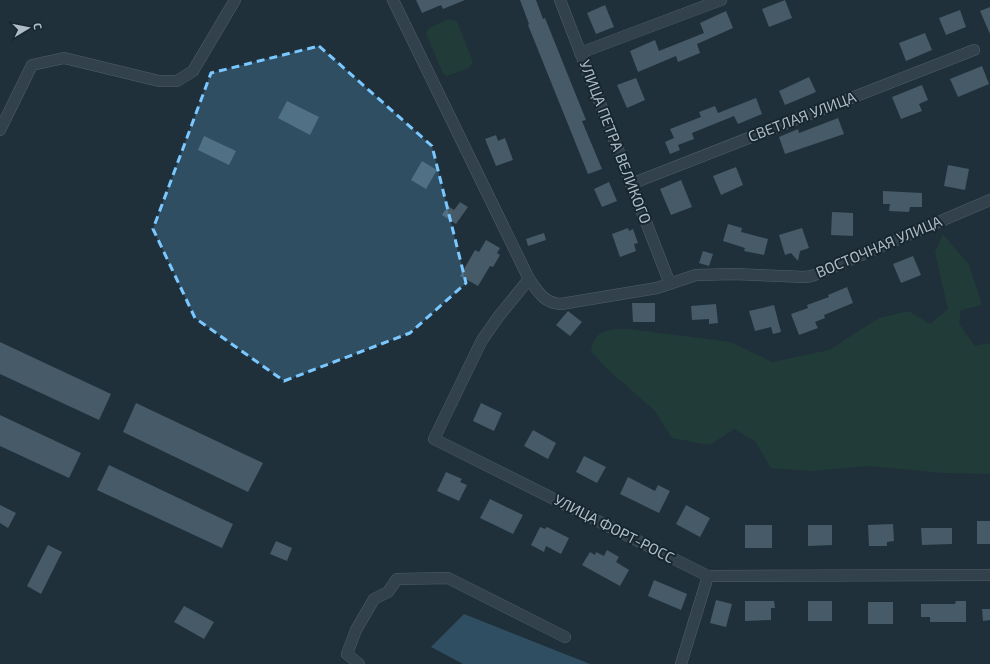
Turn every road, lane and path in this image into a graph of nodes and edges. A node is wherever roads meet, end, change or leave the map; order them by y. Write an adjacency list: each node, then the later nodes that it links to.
1 (235, 0): 7 (street)
2 (393, 0): 10 (street, ВОСТОЧНАЯ УЛИЦА)
3 (560, 0): 6 (street, УЛИЦА ПЕТРА ВЕЛИКОГО)
4 (720, 0): 6 (street)
5 (974, 50): 8 (street, СВЕТЛАЯ УЛИЦА)
6 (580, 53): 8 (street, УЛИЦА ПЕТРА ВЕЛИКОГО)
7 (0, 130)
8 (631, 184): 11 (street, УЛИЦА ПЕТРА ВЕЛИКОГО)
9 (990, 200): 11 (street, ВОСТОЧНАЯ УЛИЦА)
10 (529, 279): 11 (street, ВОСТОЧНАЯ УЛИЦА); 13 (street, УЛИЦА ФОРТ-РОСС)
11 (670, 284)
12 (990, 575): 13 (street, УЛИЦА ФОРТ-РОСС)
13 (708, 576): 16 (street)
14 (565, 637): 15 (street)
15 (359, 664)
16 (681, 664)

